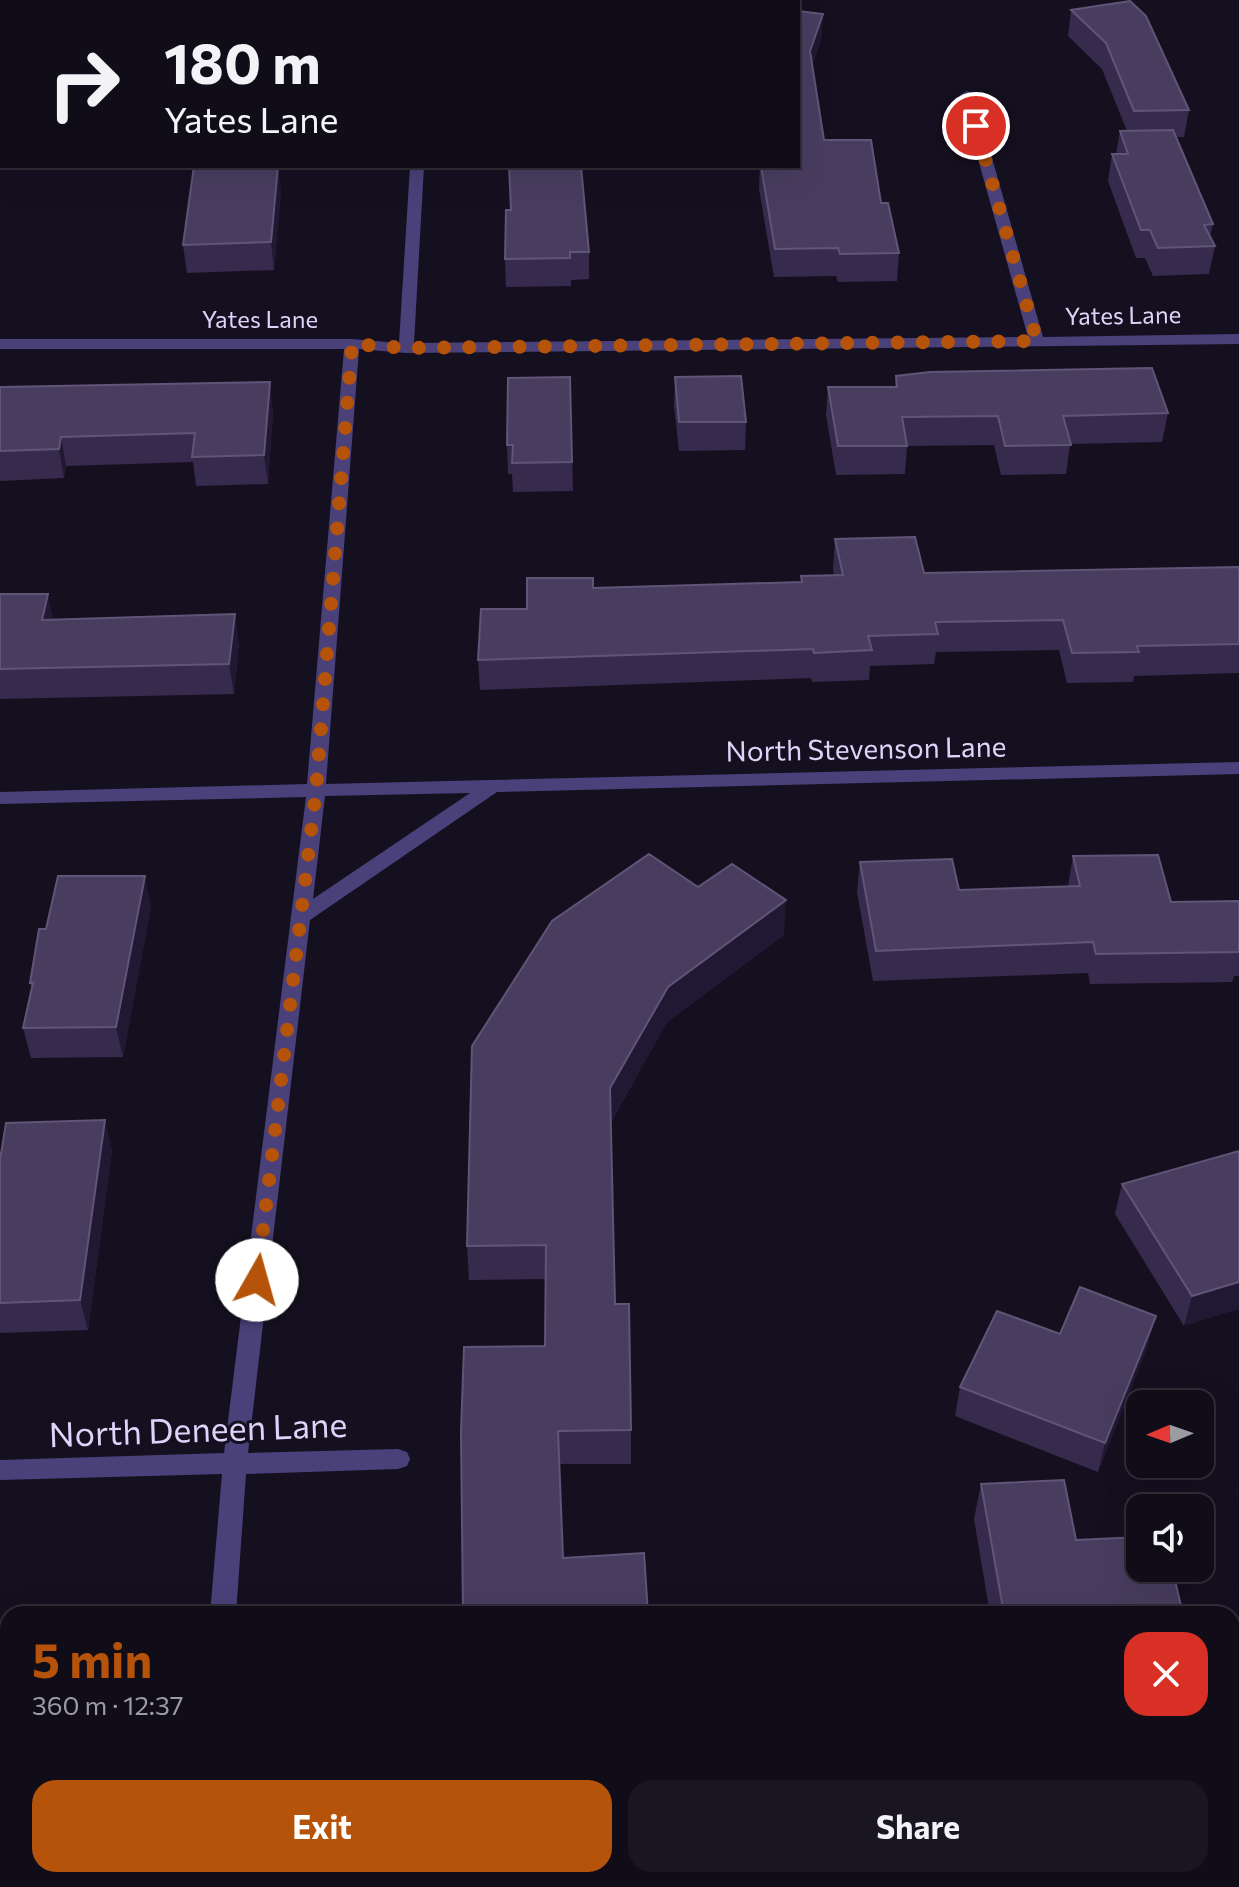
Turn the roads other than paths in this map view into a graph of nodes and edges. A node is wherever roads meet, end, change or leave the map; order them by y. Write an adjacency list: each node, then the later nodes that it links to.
1 (967, 95): 4 (street)
2 (417, 168): 7 (street)
3 (1239, 339): 4 (street, Yates Lane)
4 (1037, 341): 7 (street, Yates Lane)
5 (0, 344): 6 (street, Yates Lane)
6 (352, 344): 7 (street, Yates Lane); 10 (street)
7 (406, 348)
8 (1239, 768): 9 (street, North Stevenson Lane)
9 (493, 786): 10 (street, North Stevenson Lane); 12 (street)
10 (316, 790): 11 (street, North Stevenson Lane); 12 (street)
11 (0, 798)
12 (301, 917): 14 (street)
13 (398, 1459): 14 (street, North Deneen Lane)
14 (235, 1461): 15 (street, North Deneen Lane); 16 (street)
15 (0, 1470)
16 (224, 1606)

